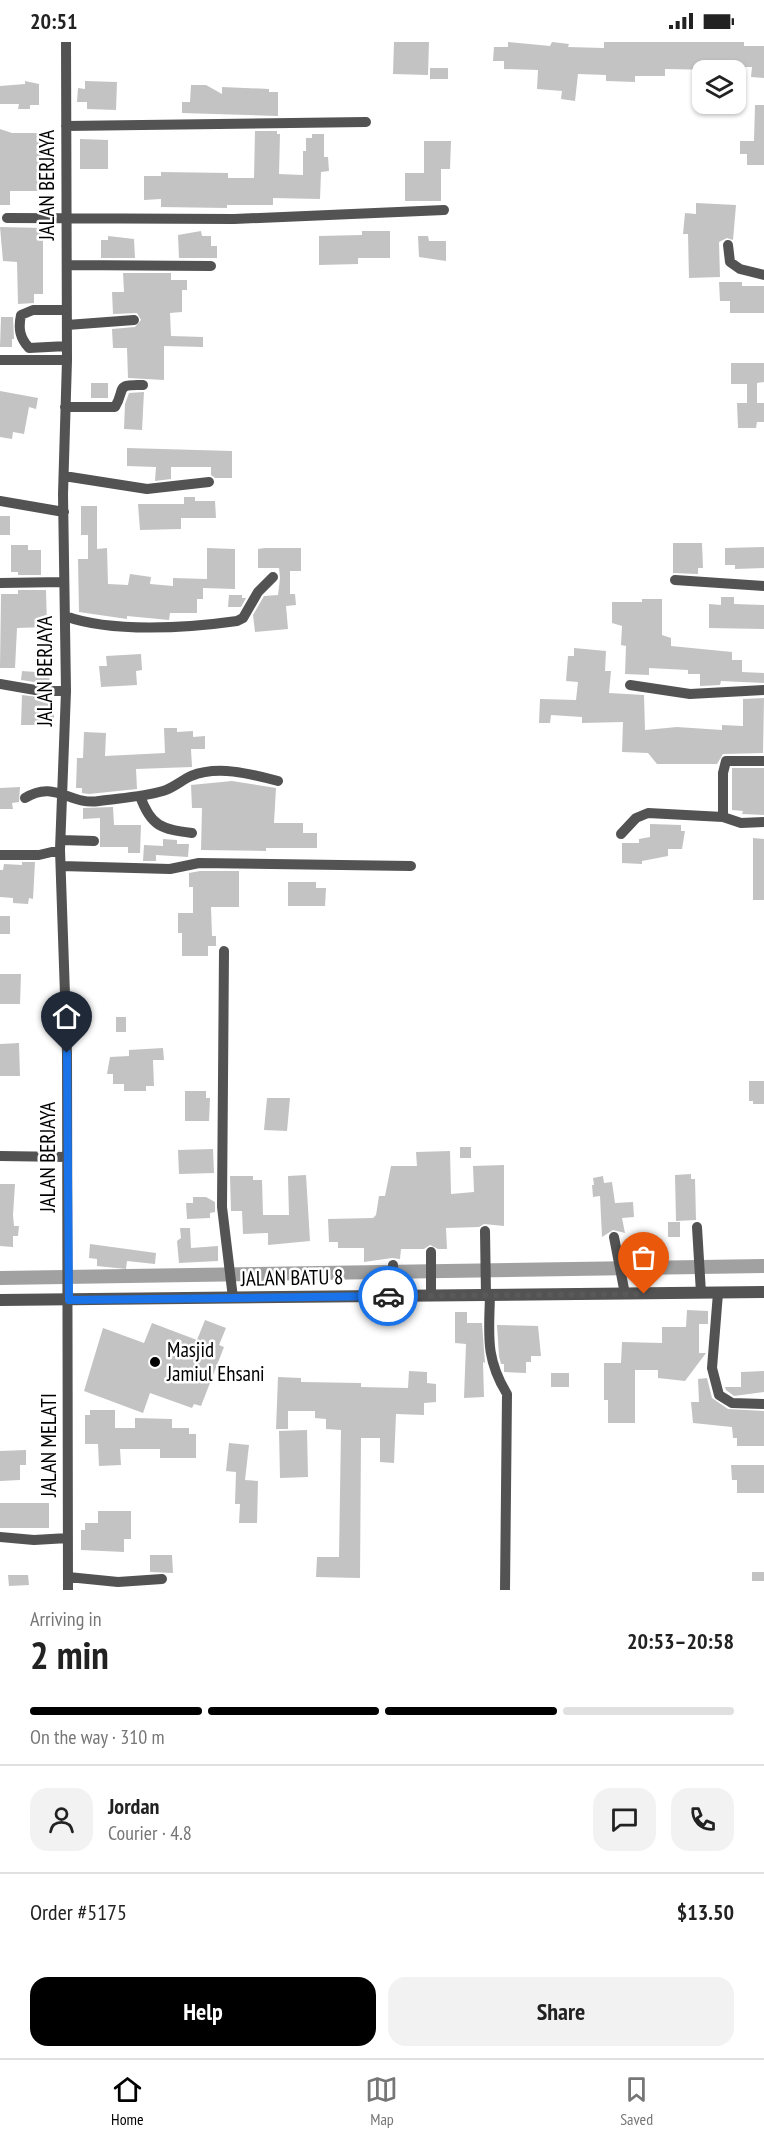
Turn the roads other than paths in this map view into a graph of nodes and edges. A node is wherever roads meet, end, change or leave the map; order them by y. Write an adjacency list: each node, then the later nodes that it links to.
1 (66, 42): 3 (street, JALAN BERJAYA)
2 (366, 122): 3 (street)
3 (66, 126): 6 (street, JALAN BERJAYA)
4 (444, 210): 6 (street)
5 (8, 218): 6 (street)
6 (66, 218): 8 (street, JALAN BERJAYA)
7 (728, 245): 10 (street)
8 (67, 266): 9 (street); 11 (street, JALAN BERJAYA)
9 (211, 266)
10 (764, 275)
11 (66, 310): 13 (street, JALAN BERJAYA); 14 (street)
12 (134, 320): 13 (street)
13 (67, 325): 14 (street, JALAN BERJAYA)
14 (67, 346): 16 (street, JALAN BERJAYA)
15 (0, 360): 16 (street)
16 (67, 360): 18 (street, JALAN BERJAYA)
17 (143, 385): 18 (street)
18 (65, 407): 19 (street, JALAN BERJAYA)
19 (64, 476): 20 (street); 22 (street, JALAN BERJAYA)
20 (209, 482)
21 (0, 501): 22 (street)
22 (64, 512): 25 (street, JALAN BERJAYA)
23 (273, 577): 28 (street)
24 (675, 580): 27 (street)
25 (64, 582): 26 (street); 28 (street, JALAN BERJAYA)
26 (0, 583)
27 (764, 586)
28 (65, 616): 32 (street, JALAN BERJAYA)
29 (0, 684): 32 (street)
30 (630, 685): 31 (street)
31 (764, 690)
32 (66, 691): 35 (street, JALAN BERJAYA)
33 (764, 761): 38 (street)
34 (278, 781): 36 (street)
35 (62, 792): 36 (street); 37 (street); 43 (street, JALAN BERJAYA)
36 (140, 796): 40 (street)
37 (25, 798)
38 (723, 817): 39 (street); 41 (street)
39 (764, 822)
40 (192, 833)
41 (621, 834)
42 (94, 841): 43 (street)
43 (60, 845): 44 (street); 45 (street, JALAN BERJAYA)
44 (0, 855)
45 (61, 866): 46 (street); 49 (street, JALAN BERJAYA)
46 (411, 866)
47 (224, 951): 62 (street)
48 (0, 1156): 49 (street)
49 (67, 1157): 64 (street, JALAN BERJAYA)
50 (697, 1227): 55 (street)
51 (485, 1231): 59 (street)
52 (614, 1237): 58 (street)
53 (431, 1252): 61 (street)
54 (393, 1265): 60 (street)
55 (700, 1287): 57 (street, JALAN BATU 8); 58 (street, JALAN BATU 8)
56 (764, 1292): 57 (street, JALAN BATU 8)
57 (718, 1293): 65 (street)
58 (625, 1294): 59 (street, JALAN BATU 8)
59 (488, 1295): 61 (street, JALAN BATU 8); 71 (street)
60 (394, 1296): 61 (street, JALAN BATU 8); 62 (street, JALAN BATU 8)
61 (431, 1296)
62 (233, 1298): 64 (street, JALAN BATU 8)
63 (0, 1300): 64 (street, JALAN BATU 8)
64 (69, 1300): 67 (street, JALAN MELATI)
65 (763, 1404)
66 (0, 1537): 67 (street)
67 (68, 1538): 68 (street, JALAN MELATI)
68 (68, 1577): 69 (street); 70 (street, JALAN MELATI)
69 (162, 1579)
70 (68, 1590)
71 (505, 1590)

